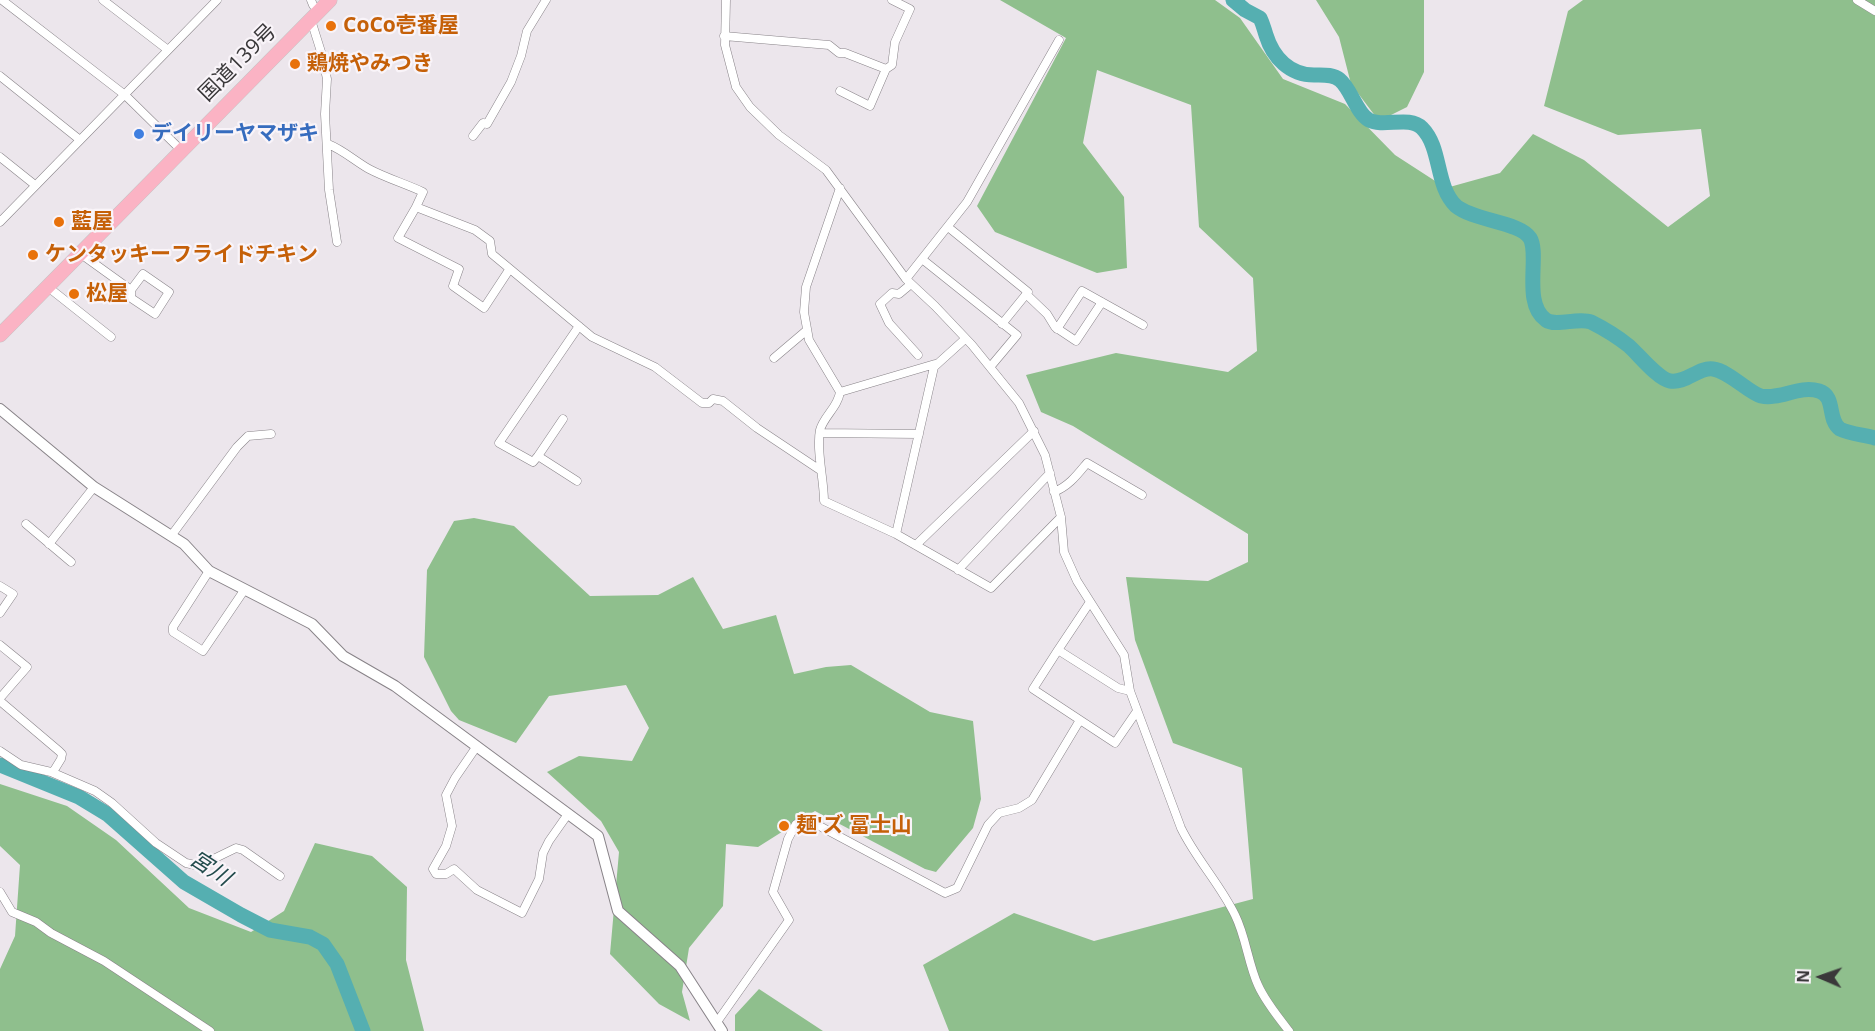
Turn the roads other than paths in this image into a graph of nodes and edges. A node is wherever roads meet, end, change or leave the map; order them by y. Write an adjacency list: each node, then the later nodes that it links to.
1 (2, 0): 18 (street)
2 (103, 0): 14 (street)
3 (330, 0): 11 (highway, 国道139号)
4 (546, 0): 19 (street)
5 (726, 0): 12 (street)
6 (892, 0): 15 (street)
7 (1857, 0): 10 (street)
8 (212, 2): 14 (street)
9 (314, 2): 22 (highway, 国道139号)
10 (1875, 11)
11 (310, 20): 21 (street); 22 (highway, 国道139号)
12 (724, 36): 15 (street); 25 (street)
13 (1059, 40): 28 (street)
14 (168, 50): 18 (street)
15 (886, 69): 17 (street)
16 (0, 76): 20 (street)
17 (840, 90)
18 (124, 95): 20 (street); 22 (street)
19 (472, 136)
20 (80, 140): 24 (street)
21 (328, 144): 26 (street); 29 (street)
22 (178, 148): 30 (highway, 国道139号); 38 (highway, 国道139号)
23 (0, 157): 24 (street)
24 (35, 185): 27 (street)
25 (840, 188): 33 (street); 43 (street)
26 (416, 207): 32 (street); 32 (street)
27 (0, 222)
28 (948, 227): 31 (street); 36 (street)
29 (337, 242)
30 (81, 254): 34 (highway, 国道139号); 35 (street)
31 (922, 259): 33 (street); 39 (street)
32 (509, 270): 41 (street)
33 (909, 281): 46 (street); 47 (street)
34 (48, 287): 44 (highway, 国道139号); 45 (street)
35 (131, 290): 35 (street)
36 (1026, 294): 39 (street); 42 (street)
37 (1102, 302): 40 (street); 42 (street); 42 (street)
38 (0, 323)
39 (1002, 324): 50 (street)
40 (1143, 325)
41 (579, 326): 58 (street); 59 (street)
42 (1057, 329)
43 (807, 330): 48 (street); 51 (street)
44 (0, 335)
45 (111, 337)
46 (964, 339): 49 (street); 50 (street)
47 (918, 355)
48 (774, 358)
49 (935, 364): 51 (street); 57 (street)
50 (991, 366): 54 (street)
51 (840, 392): 55 (street)
52 (0, 409): 62 (street)
53 (563, 419): 58 (street)
54 (1034, 431): 60 (street); 70 (street)
55 (820, 433): 57 (street); 59 (street)
56 (272, 434): 68 (street)
57 (919, 434): 67 (street)
58 (538, 456): 61 (street)
59 (820, 470): 67 (street)
60 (1050, 472): 63 (street); 72 (street)
61 (577, 481)
62 (94, 488): 68 (street); 69 (street)
63 (1054, 492): 64 (street); 65 (street)
64 (1142, 495)
65 (1061, 517): 72 (street); 76 (street)
66 (26, 524): 69 (street)
67 (896, 534): 70 (street)
68 (171, 536): 73 (street)
69 (49, 544): 71 (street)
70 (916, 545): 72 (street)
71 (71, 562)
72 (958, 570)
73 (209, 571): 75 (street); 75 (street)
74 (0, 586): 77 (street)
75 (244, 589): 84 (street)
76 (1090, 602): 79 (street); 80 (street)
77 (0, 613)
78 (0, 645): 81 (street)
79 (1058, 650): 80 (street); 83 (street)
80 (1130, 691): 82 (street)
81 (0, 700): 86 (street)
82 (1137, 711): 83 (street); 92 (street)
83 (1080, 720): 90 (street)
84 (477, 746): 87 (street); 87 (street)
85 (0, 751): 86 (street)
86 (53, 772): 88 (street)
87 (568, 814): 90 (street)
88 (280, 876)
89 (0, 892): 91 (street)
90 (719, 1027)
91 (210, 1031)
92 (1289, 1031)

